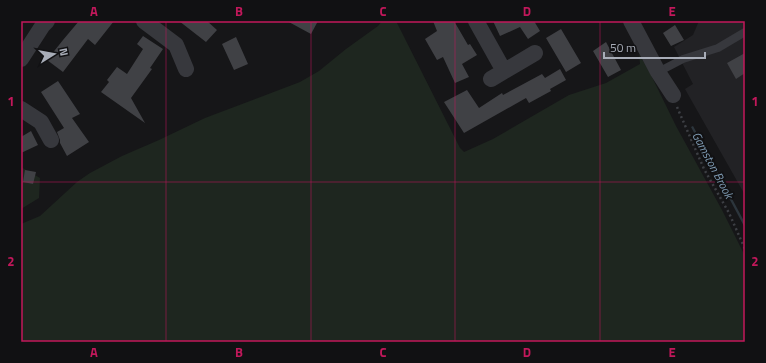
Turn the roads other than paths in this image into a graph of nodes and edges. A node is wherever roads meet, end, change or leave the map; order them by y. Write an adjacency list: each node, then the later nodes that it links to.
1 (47, 21): 7 (street)
2 (144, 21): 8 (street)
3 (476, 21): 6 (street)
4 (631, 21): 9 (street)
5 (745, 32): 9 (lane)
6 (534, 53)
7 (21, 59)
8 (186, 69)
9 (658, 72): 10 (street)
10 (673, 95)
11 (21, 109): 12 (street)
12 (51, 140)

